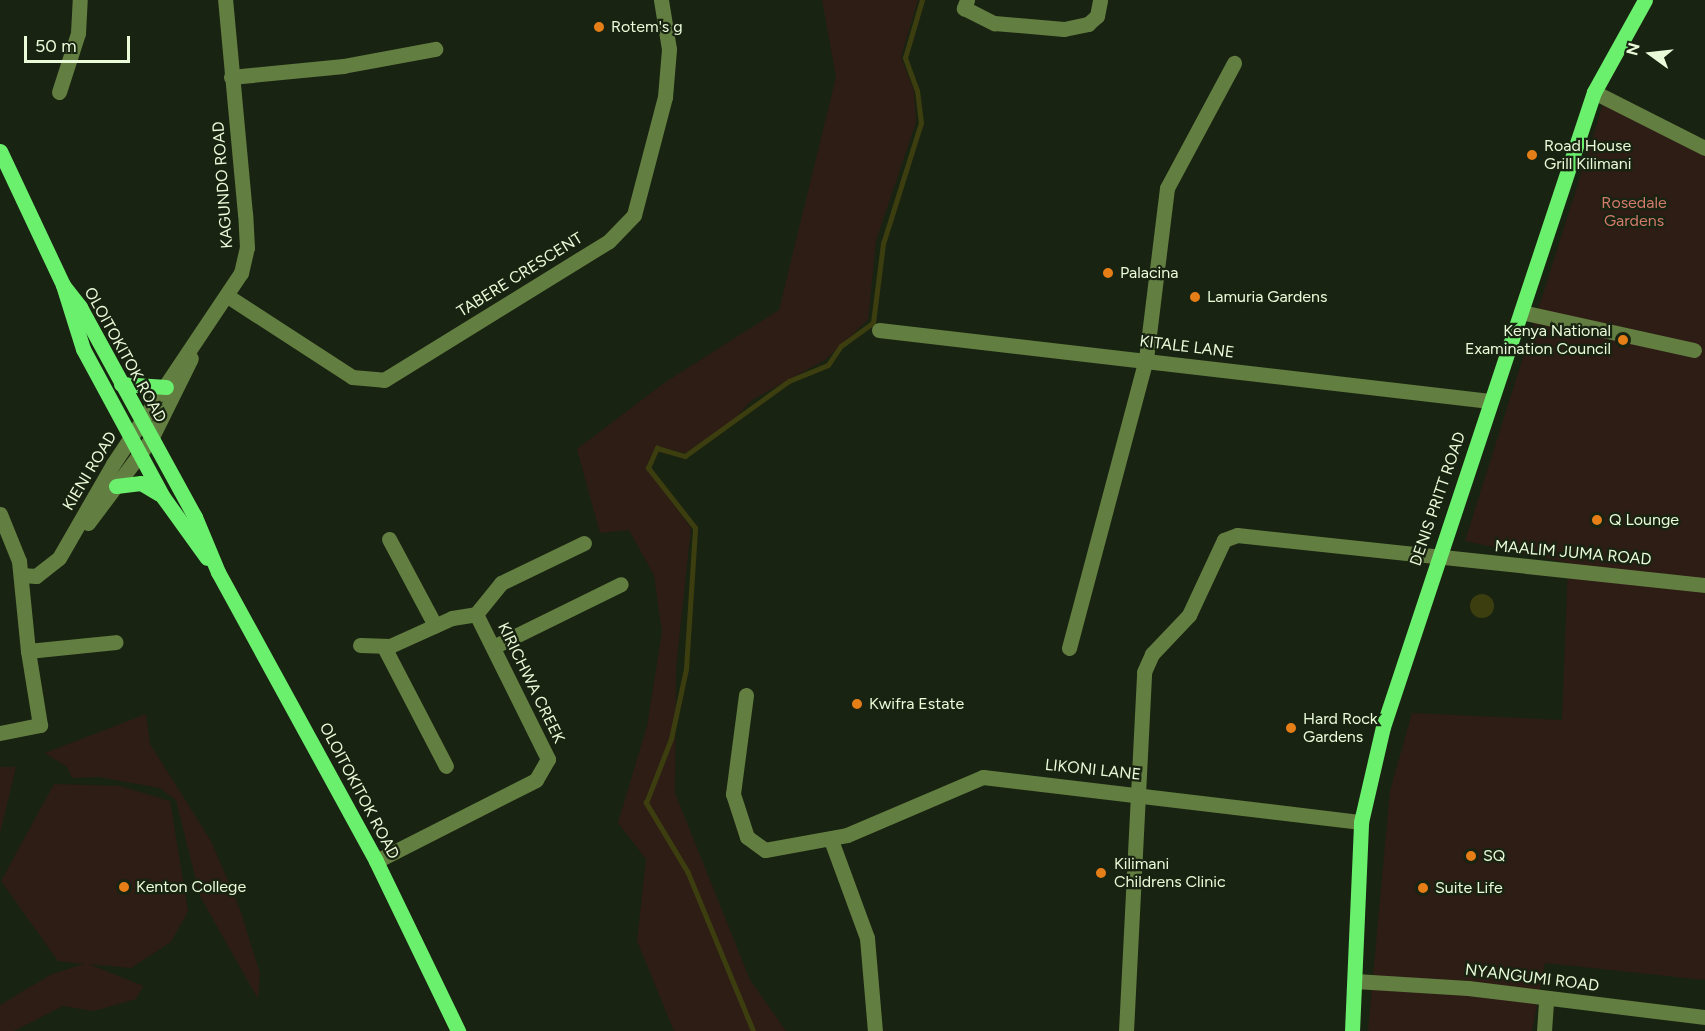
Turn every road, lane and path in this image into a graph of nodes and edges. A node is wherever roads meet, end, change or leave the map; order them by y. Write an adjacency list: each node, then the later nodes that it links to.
1 (80, 0): 10 (street)
2 (225, 0): 9 (street, KAGUNDO ROAD)
3 (661, 0): 15 (street, TABERE CRESCENT)
4 (967, 0): 5 (street)
5 (1100, 0)
6 (1645, 0): 11 (main road, DENIS PRITT ROAD)
7 (435, 49): 9 (street)
8 (1234, 63): 20 (street)
9 (231, 77): 15 (street, KAGUNDO ROAD)
10 (59, 92)
11 (1594, 92): 12 (street); 16 (main road, DENIS PRITT ROAD)
12 (1705, 148)
13 (0, 151): 14 (main road, OLOITOKITOK ROAD)
14 (63, 285): 21 (main road, OLOITOKITOK ROAD); 25 (main road, OLOITOKITOK ROAD)
15 (229, 297): 19 (street, KAGUNDO ROAD)
16 (1521, 312): 18 (street); 23 (main road, DENIS PRITT ROAD)
17 (879, 330): 20 (street, KITALE LANE)
18 (1694, 350)
19 (191, 352): 22 (street, KAGUNDO ROAD); 26 (street, KAGUNDO ROAD)
20 (1146, 359): 23 (street, KITALE LANE); 45 (street)
21 (121, 384): 22 (main road); 24 (main road, OLOITOKITOK ROAD)
22 (166, 387): 24 (street, KAGUNDO ROAD)
23 (1490, 401): 34 (main road, DENIS PRITT ROAD)
24 (142, 422): 25 (street, KIENI ROAD); 26 (main road, OLOITOKITOK ROAD)
25 (131, 437): 27 (main road, OLOITOKITOK ROAD); 32 (street, KIENI ROAD)
26 (151, 440): 27 (street, KIENI ROAD); 35 (main road, OLOITOKITOK ROAD)
27 (141, 456): 28 (street, KIENI ROAD); 29 (main road, OLOITOKITOK ROAD)
28 (116, 486): 29 (main road); 32 (street, KIENI ROAD)
29 (164, 497): 35 (main road, OLOITOKITOK ROAD)
30 (0, 514): 36 (street)
31 (388, 539): 40 (street)
32 (71, 540): 36 (street, KIENI ROAD)
33 (584, 543): 39 (street)
34 (1437, 558): 38 (street, MAALIM JUMA ROAD); 50 (street, MAALIM JUMA ROAD); 51 (main road, DENIS PRITT ROAD)
35 (218, 572): 53 (main road, OLOITOKITOK ROAD)
36 (21, 575): 46 (street)
37 (621, 584): 43 (street)
38 (1705, 585)
39 (476, 614): 40 (street, KIRICHWA CREEK); 43 (street, KIRICHWA CREEK)
40 (435, 625): 44 (street, KIRICHWA CREEK)
41 (116, 642): 46 (street)
42 (360, 645): 44 (street, KIRICHWA CREEK)
43 (495, 646): 53 (street, KIRICHWA CREEK)
44 (384, 647): 49 (street)
45 (1069, 648)
46 (28, 651): 48 (street)
47 (746, 695): 52 (street, LIKONI LANE)
48 (0, 733)
49 (446, 766)
50 (1137, 793): 51 (street, LIKONI LANE); 52 (street, LIKONI LANE); 59 (street, MAALIM JUMA ROAD)
51 (1362, 822): 54 (main road, DENIS PRITT ROAD)
52 (831, 840): 58 (street)
53 (376, 861): 57 (main road, OLOITOKITOK ROAD)
54 (1354, 981): 55 (street, NYANGUMI ROAD); 60 (main road, DENIS PRITT ROAD)
55 (1546, 999): 56 (street, NYANGUMI ROAD); 61 (street)
56 (1705, 1017)
57 (458, 1031)
58 (875, 1031)
59 (1125, 1031)
60 (1352, 1031)
61 (1544, 1031)

